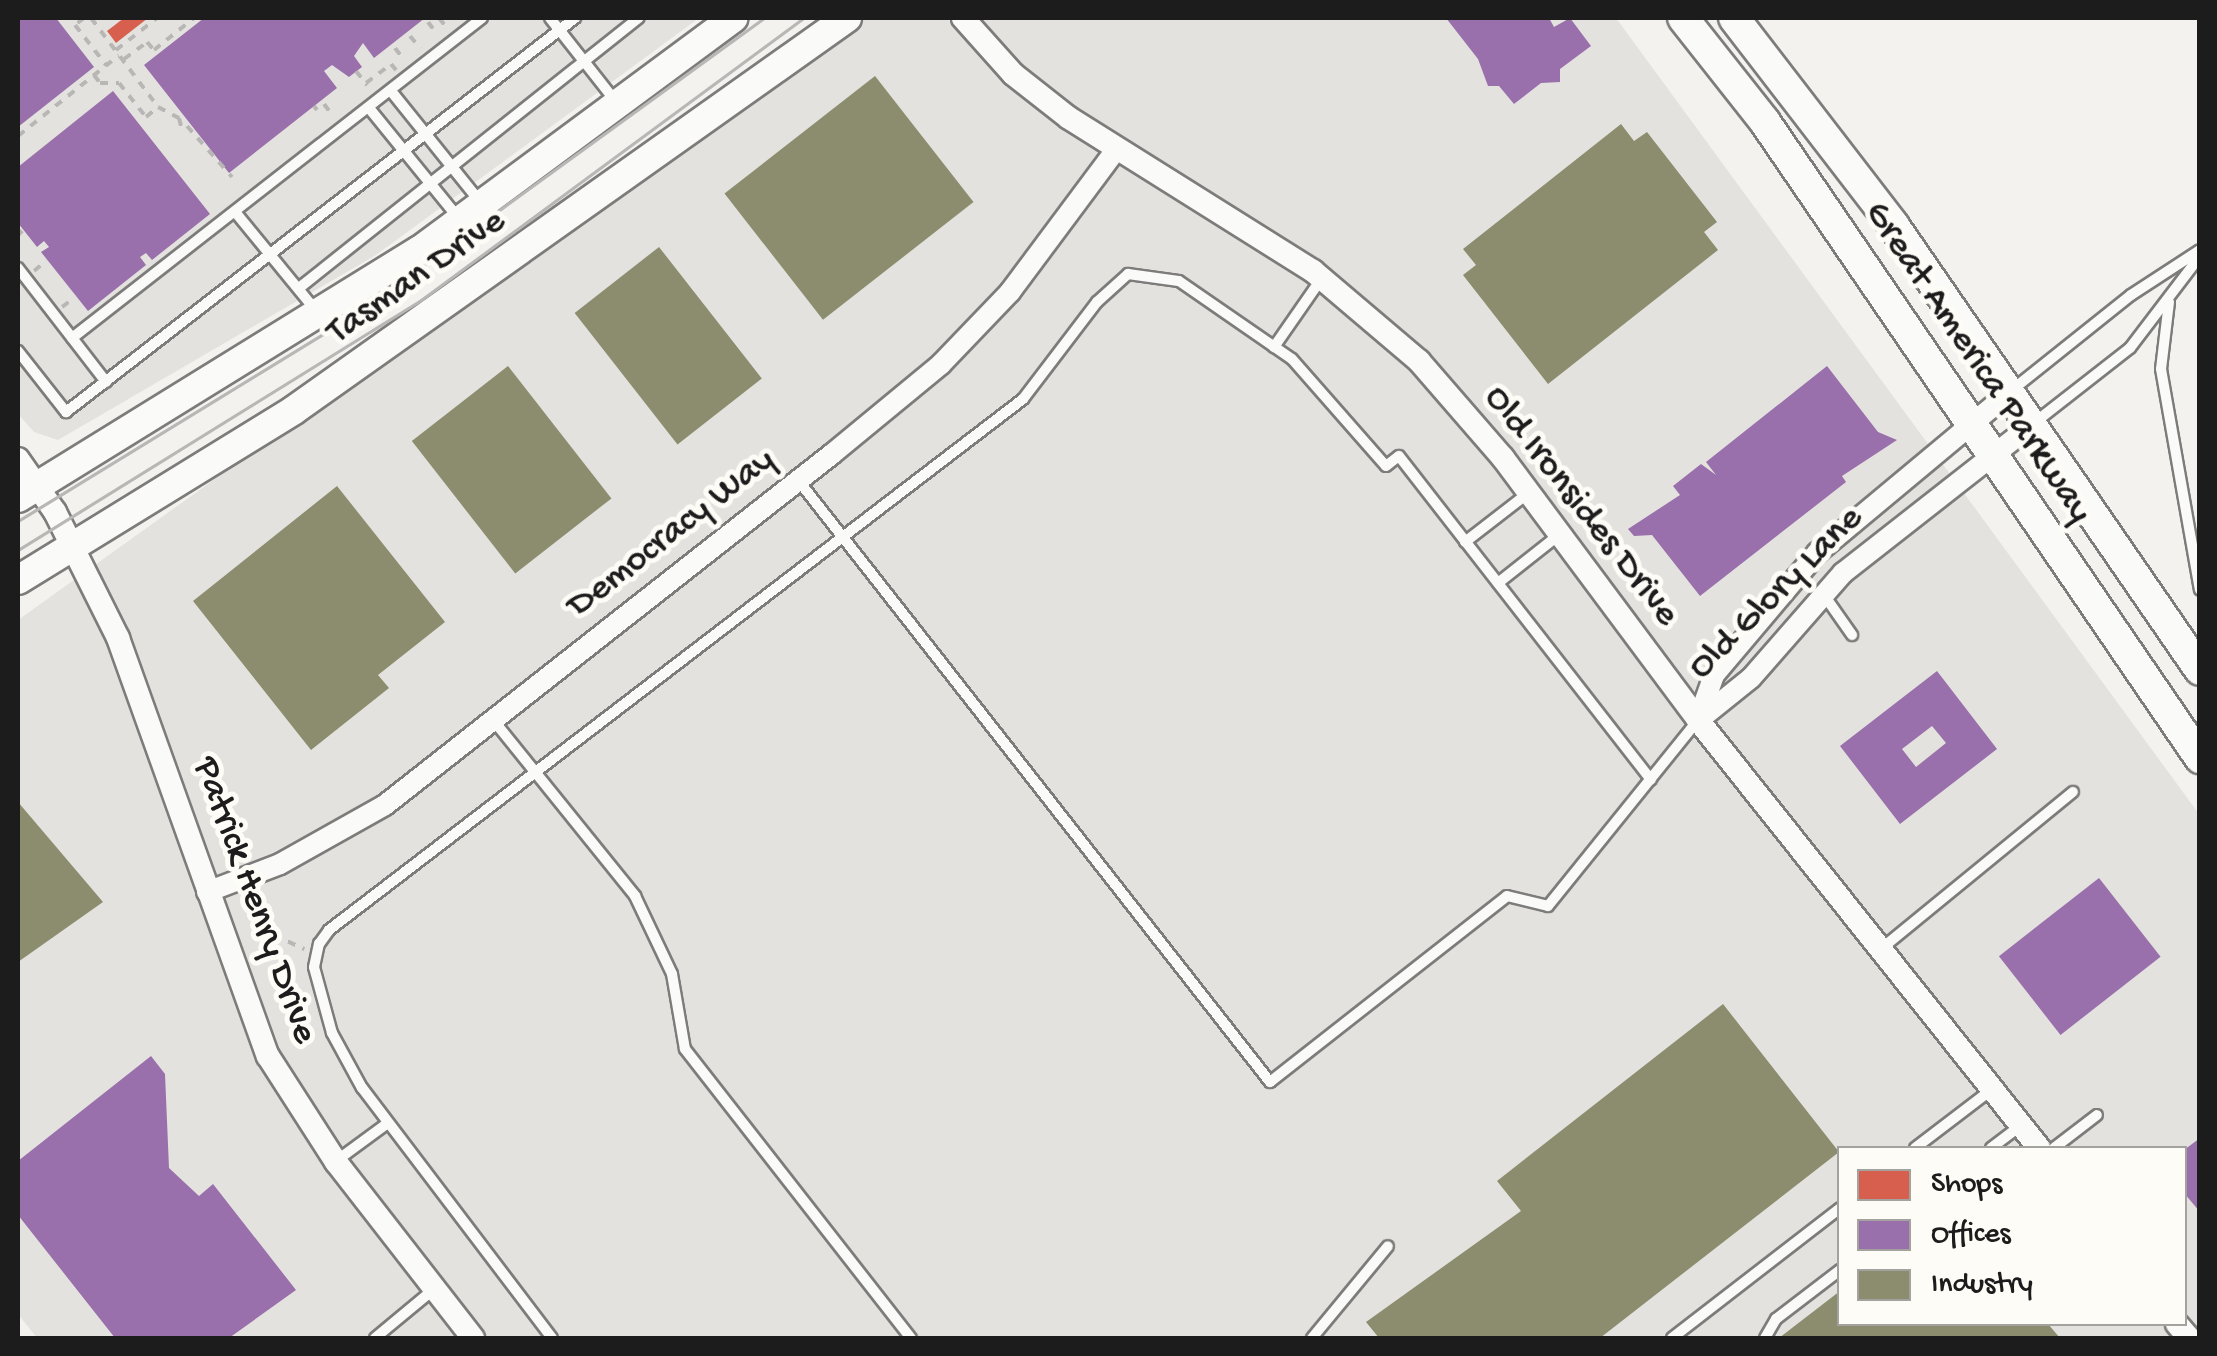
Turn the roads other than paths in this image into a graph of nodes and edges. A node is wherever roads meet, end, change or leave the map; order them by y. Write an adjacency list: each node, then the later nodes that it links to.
1 (482, 18): 12 (lane)
2 (550, 18): 10 (lane)
3 (574, 18): 10 (lane)
4 (639, 18): 11 (lane)
5 (733, 18): 13 (main road, Tasman Drive)
6 (847, 18): 44 (main road, Tasman Drive)
7 (963, 18): 17 (street, Old Ironsides Drive)
8 (1683, 18): 34 (main road, Great America Parkway)
9 (1734, 18): 33 (main road, Great America Parkway)
10 (560, 30): 11 (lane); 15 (lane)
11 (584, 60): 13 (lane); 18 (lane)
12 (391, 92): 14 (lane); 15 (lane)
13 (617, 102): 21 (main road, Tasman Drive)
14 (370, 108): 16 (lane); 20 (lane)
15 (426, 135): 16 (lane); 18 (lane)
16 (405, 151): 19 (lane); 23 (lane)
17 (1115, 151): 25 (street, Old Ironsides Drive); 38 (street, Democracy Way)
18 (451, 166): 19 (lane); 21 (lane)
19 (430, 182): 21 (lane); 26 (lane)
20 (236, 213): 23 (lane); 29 (lane)
21 (472, 213): 28 (main road, Tasman Drive)
22 (2200, 253): 27 (lane); 33 (lane)
23 (273, 257): 26 (lane); 32 (lane)
24 (18, 268): 29 (lane)
25 (1322, 278): 30 (lane); 40 (street, Old Ironsides Drive)
26 (299, 288): 28 (lane)
27 (2170, 302): 35 (lane); 47 (lane)
28 (317, 313): 39 (main road, Tasman Drive)
29 (72, 338): 32 (lane)
30 (1274, 347): 42 (lane); 43 (lane)
31 (18, 352): 32 (lane)
32 (106, 382)
33 (2010, 392): 34 (street, Old Glory Lane); 35 (main road, Great America Parkway)
34 (1970, 424): 36 (main road, Great America Parkway); 52 (street, Old Glory Lane)
35 (2033, 424): 36 (street, Old Glory Lane); 50 (main road, Great America Parkway)
36 (1990, 456): 48 (street, Old Glory Lane); 53 (main road, Great America Parkway)
37 (18, 459): 39 (street, Patrick Henry Drive)
38 (798, 480): 42 (lane); 51 (street, Democracy Way)
39 (27, 491): 44 (street, Patrick Henry Drive)
40 (1528, 493): 41 (street, Old Ironsides Drive); 43 (lane)
41 (1560, 534): 46 (lane); 52 (street, Old Ironsides Drive)
42 (844, 537): 54 (lane); 55 (lane)
43 (1465, 542): 46 (lane)
44 (74, 546): 45 (main road, Tasman Drive); 57 (street, Patrick Henry Drive)
45 (18, 580)
46 (1498, 583): 55 (lane)
47 (2200, 590)
48 (1824, 594): 49 (lane); 52 (street, Old Glory Lane)
49 (1852, 635)
50 (2200, 670)
51 (493, 720): 54 (lane); 57 (street, Democracy Way)
52 (1698, 720): 55 (lane); 58 (street, Old Ironsides Drive)
53 (2200, 758)
54 (537, 774): 61 (lane); 76 (lane)
55 (1650, 780)
56 (2073, 792): 58 (lane)
57 (207, 892): 67 (street, Patrick Henry Drive)
58 (1880, 950): 59 (street, Old Ironsides Drive)
59 (1992, 1089): 62 (street, Old Ironsides Drive); 63 (lane)
60 (2097, 1115): 66 (lane)
61 (385, 1125): 67 (lane); 75 (lane)
62 (2020, 1126): 64 (lane); 65 (street, Old Ironsides Drive)
63 (1919, 1146)
64 (1994, 1146)
65 (2037, 1146)
66 (2057, 1146)
67 (336, 1162): 71 (street, Patrick Henry Drive)
68 (1837, 1210): 78 (lane)
69 (1388, 1246): 77 (lane)
70 (1837, 1272): 79 (lane)
71 (434, 1289): 72 (lane); 74 (street, Patrick Henry Drive)
72 (390, 1334): 73 (lane)
73 (374, 1338)
74 (473, 1338)
75 (552, 1338)
76 (911, 1338)
77 (1312, 1338)
78 (1672, 1338)
79 (1765, 1338)

